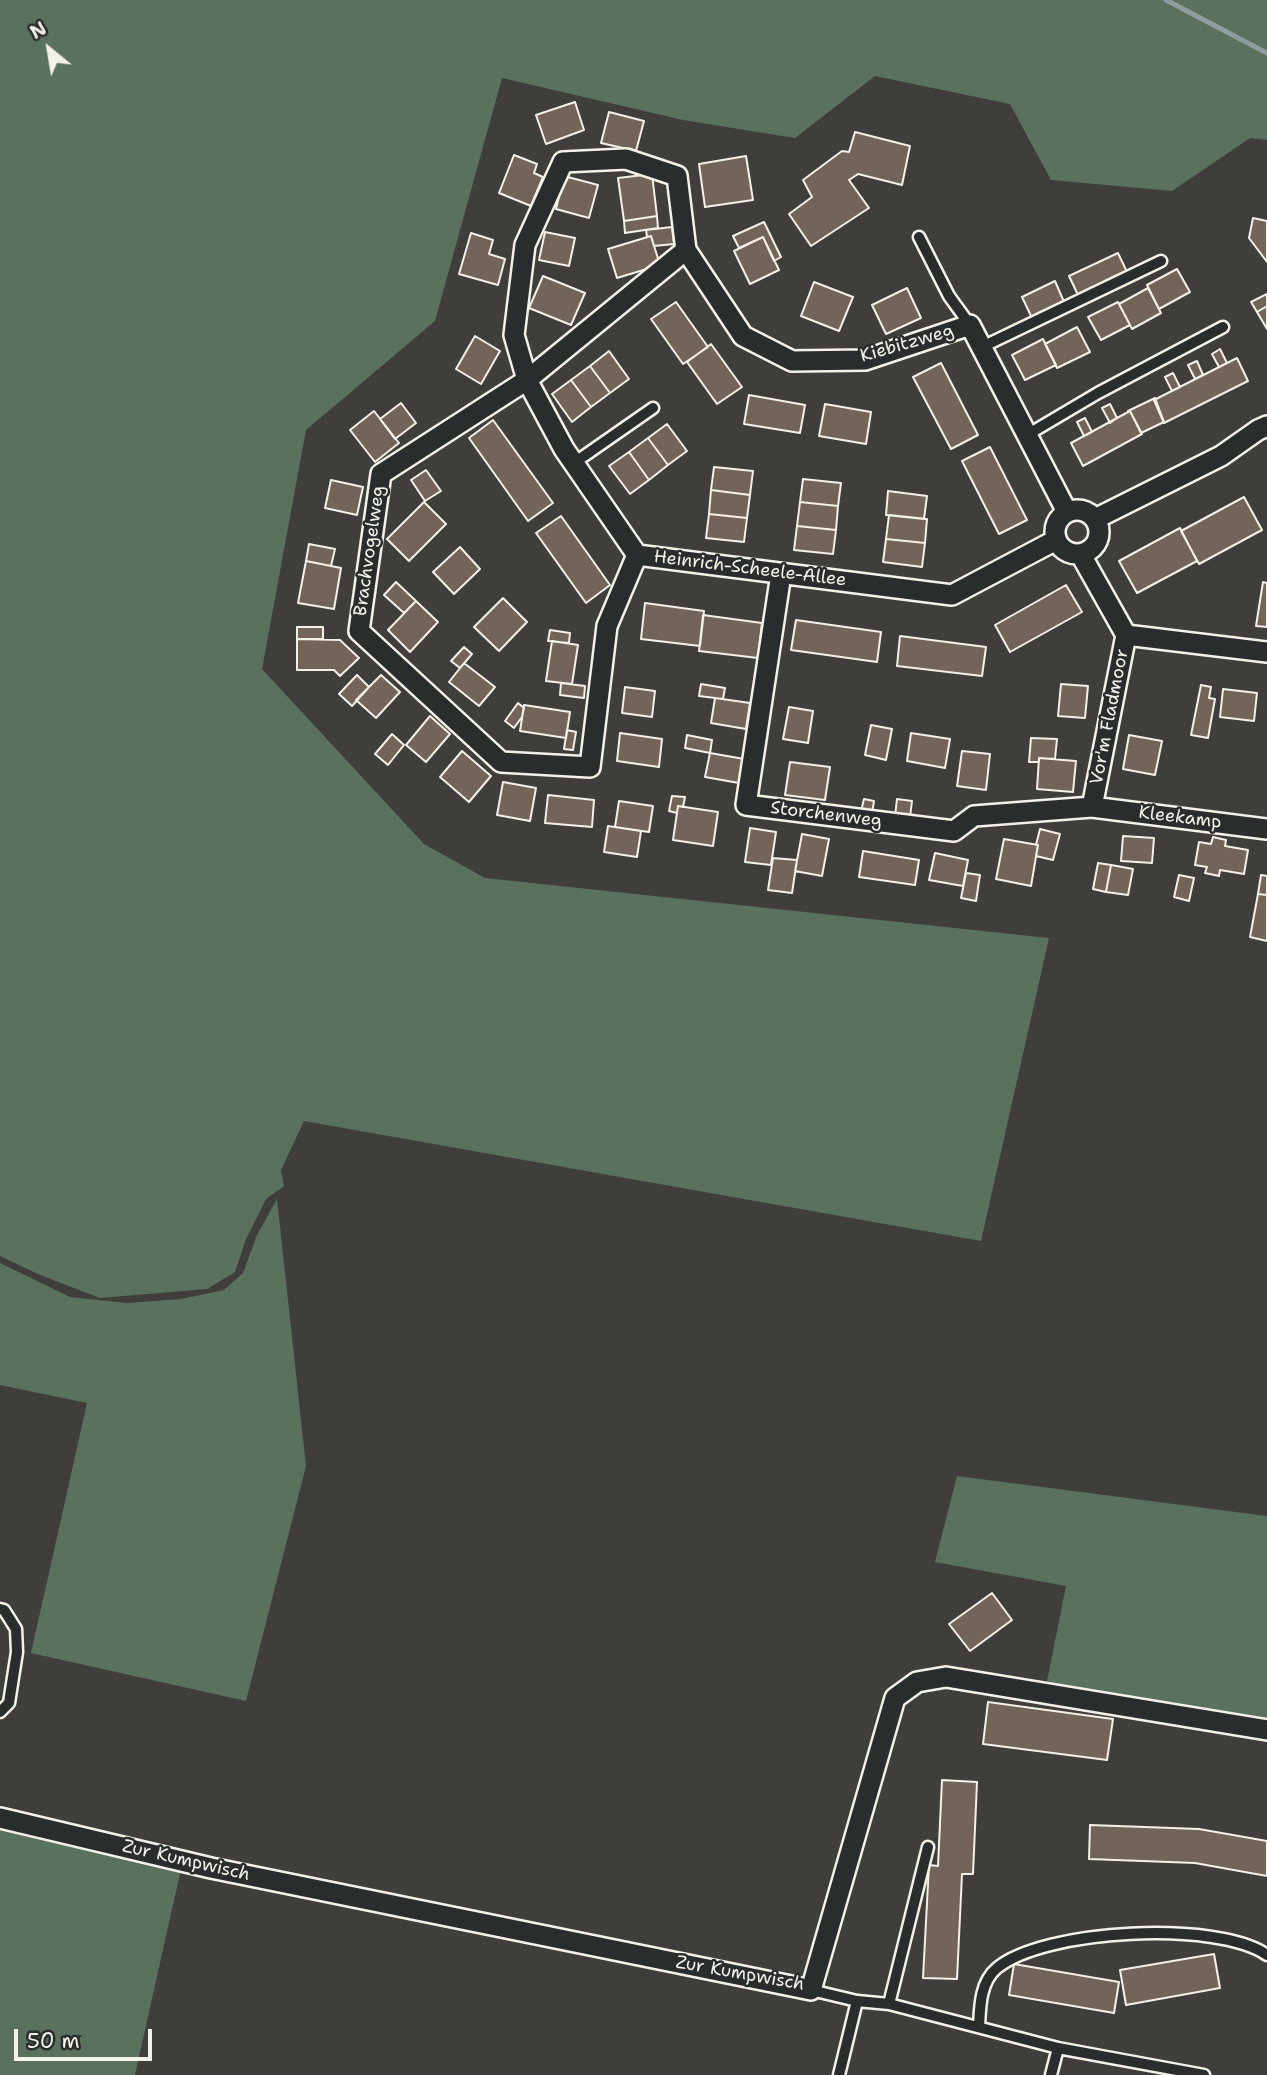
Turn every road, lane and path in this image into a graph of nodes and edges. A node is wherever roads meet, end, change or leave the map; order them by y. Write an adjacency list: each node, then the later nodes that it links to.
1 (919, 237): 4 (lane)
2 (686, 250): 4 (street, Kiebitzweg); 7 (street, Brachvogelweg); 7 (street, Kiebitzweg)
3 (1161, 261): 6 (lane)
4 (971, 325): 6 (street, Kiebitzweg)
5 (1223, 327): 10 (lane)
6 (982, 347): 10 (street, Kiebitzweg)
7 (527, 380): 11 (street, Heinrich-Scheele-Allee); 15 (street, Brachvogelweg)
8 (653, 408): 11 (lane)
9 (1267, 426): 13 (street)
10 (1027, 435): 12 (street, Kiebitzweg)
11 (574, 463): 15 (street, Heinrich-Scheele-Allee)
12 (1067, 512): 13 (street); 14 (street)
13 (1095, 519): 16 (street)
14 (1056, 540): 16 (street); 17 (street, Heinrich-Scheele-Allee)
15 (637, 555): 17 (street, Heinrich-Scheele-Allee)
16 (1081, 555): 18 (street, Vor'm Fladmoor)
17 (781, 574): 20 (street, Storchenweg)
18 (1126, 635): 19 (street); 20 (street, Vor'm Fladmoor)
19 (1267, 652)
20 (1092, 807): 21 (street, Kleekamp)
21 (1267, 829)
22 (0, 1609): 23 (lane)
23 (0, 1712)
24 (1267, 1730): 28 (street, Zur Kumpwisch)
25 (0, 1818): 28 (street, Zur Kumpwisch)
26 (928, 1847): 30 (lane)
27 (1267, 1955): 31 (lane)
28 (811, 1990): 29 (lane)
29 (857, 2001): 30 (lane); 33 (lane)
30 (889, 2004): 31 (lane)
31 (979, 2028): 32 (lane)
32 (1058, 2048): 34 (lane); 35 (lane)
33 (839, 2075)
34 (1051, 2075)
35 (1205, 2075)

